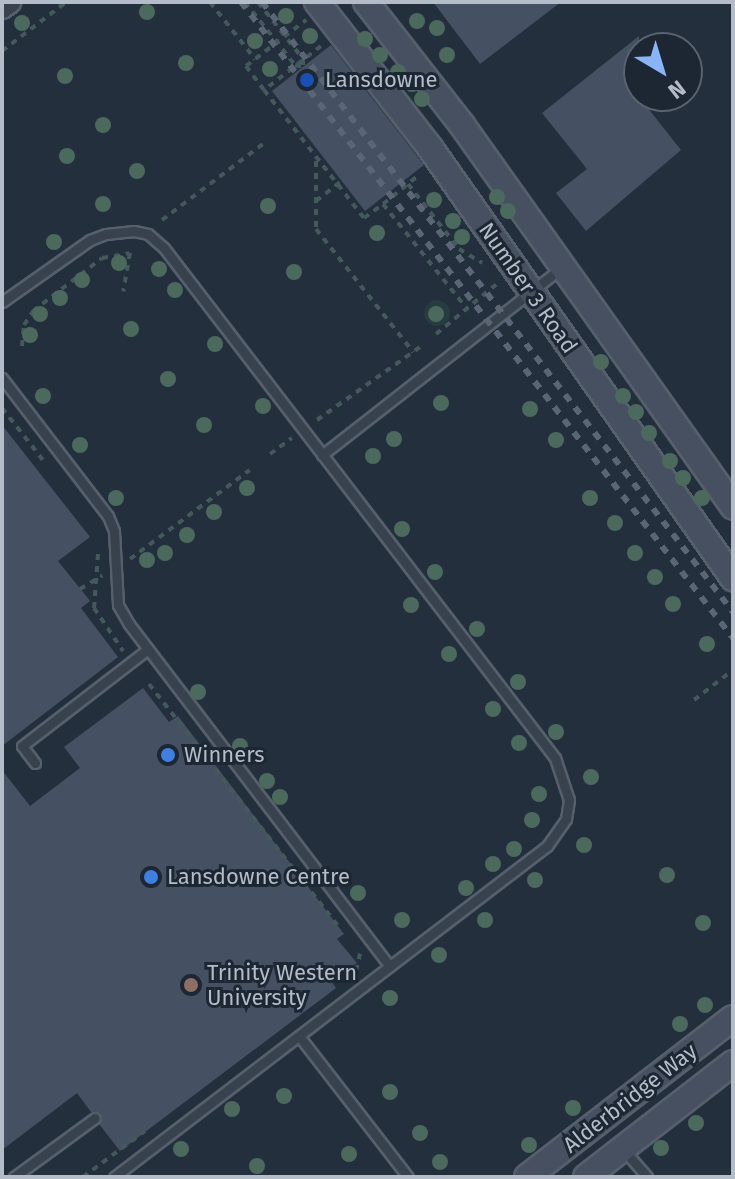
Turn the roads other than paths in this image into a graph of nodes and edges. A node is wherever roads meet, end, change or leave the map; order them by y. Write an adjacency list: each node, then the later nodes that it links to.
1 (9, 2): 3 (street)
2 (366, 2): 5 (main road, Number 3 Road)
3 (2, 7)
4 (312, 10): 6 (main road, Number 3 Road)
5 (563, 267): 6 (lane); 10 (main road, Number 3 Road)
6 (531, 292): 9 (lane); 11 (main road, Number 3 Road)
7 (2, 302): 9 (lane)
8 (2, 378): 12 (lane)
9 (322, 455): 14 (lane)
10 (733, 507)
11 (733, 578)
12 (148, 649): 13 (lane); 14 (lane)
13 (35, 763)
14 (390, 966): 16 (lane)
15 (733, 1018): 23 (main road, Alderbridge Way)
16 (299, 1036): 21 (lane); 22 (lane)
17 (733, 1063): 19 (main road, Alderbridge Way)
18 (95, 1118): 20 (lane)
19 (623, 1149): 24 (main road, Alderbridge Way); 25 (lane)
20 (14, 1177)
21 (114, 1177)
22 (408, 1177)
23 (527, 1177)
24 (586, 1177)
25 (647, 1177)

